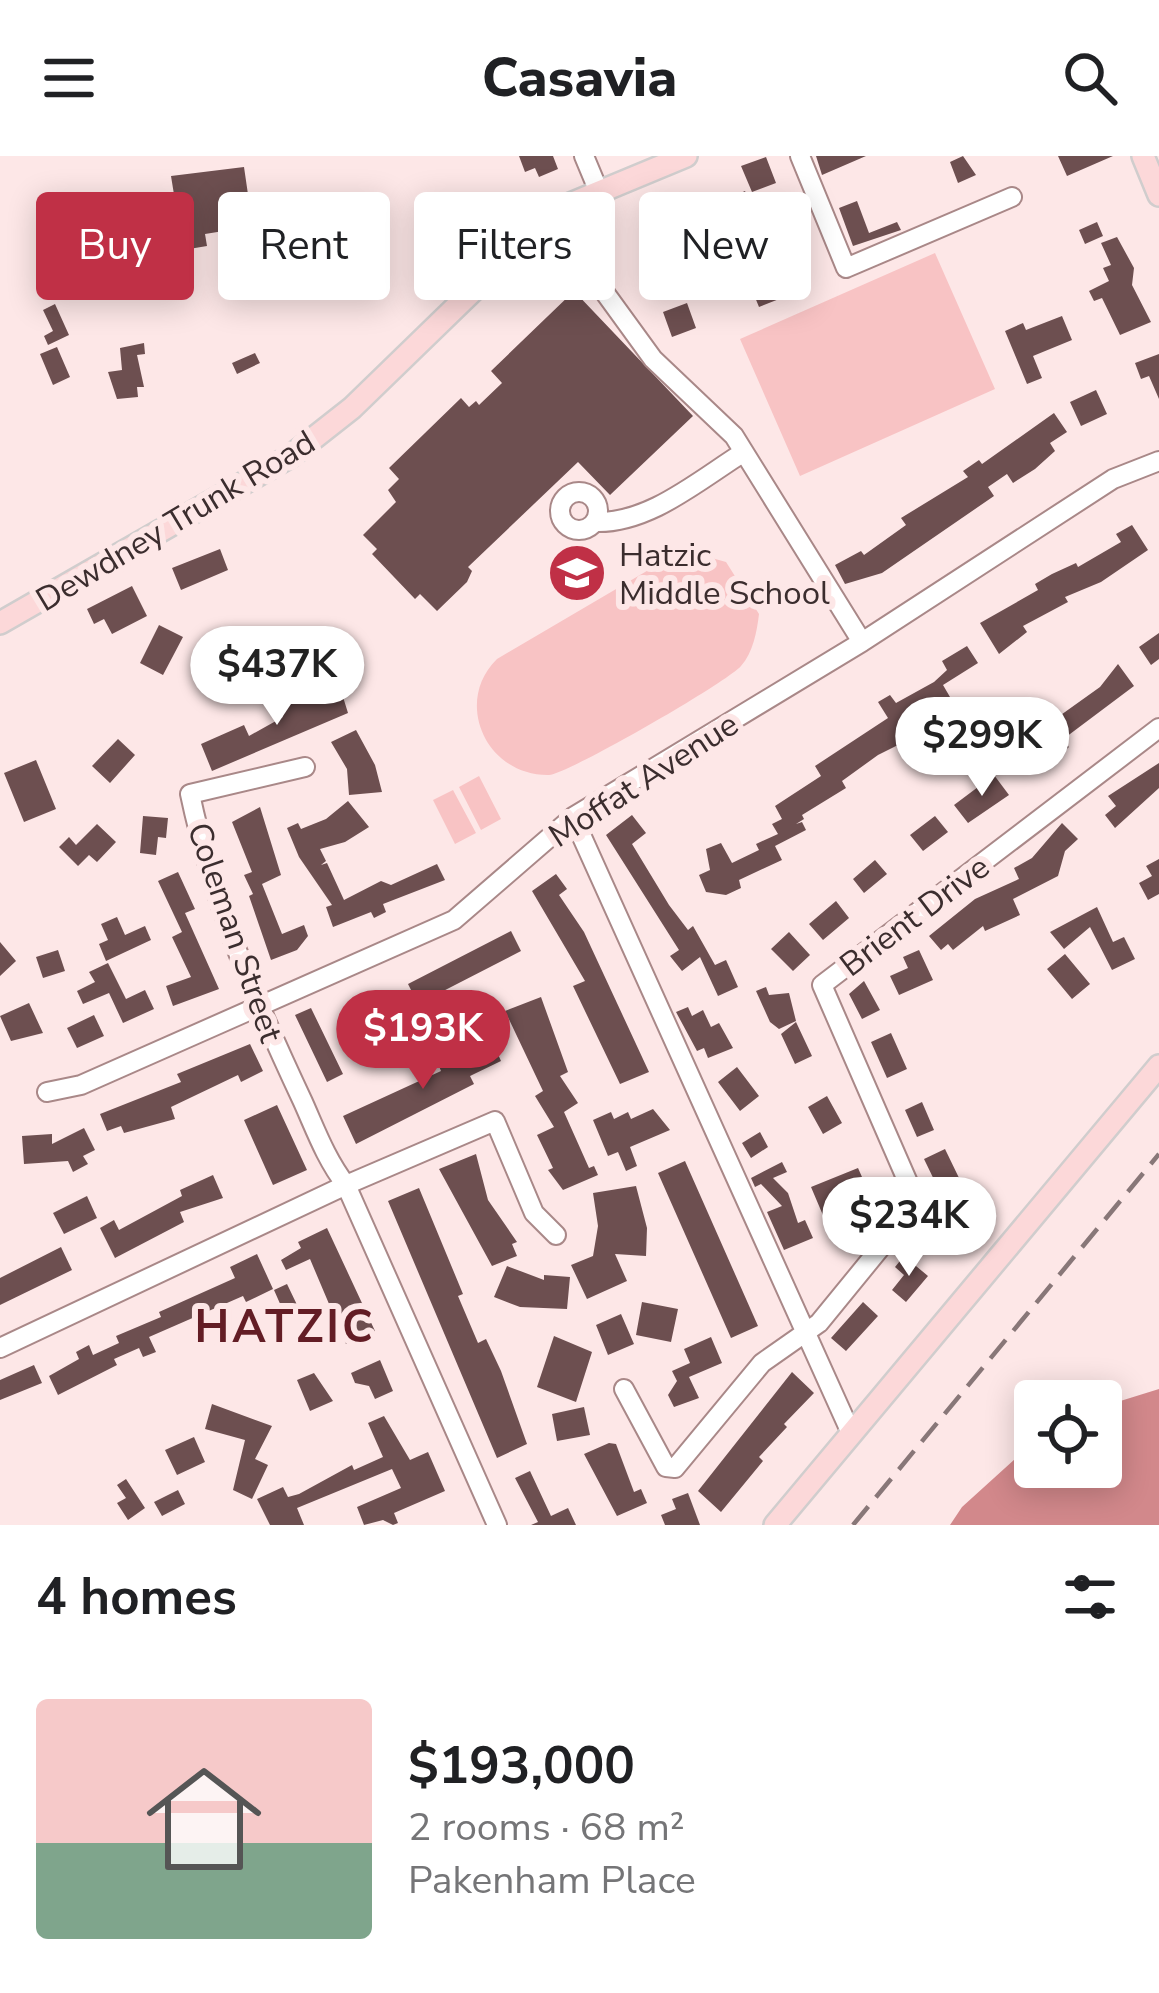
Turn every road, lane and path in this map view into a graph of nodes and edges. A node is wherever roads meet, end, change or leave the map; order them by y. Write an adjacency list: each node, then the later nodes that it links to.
1 (584, 156): 5 (street)
2 (686, 156): 5 (main road, Dewdney Trunk Road)
3 (800, 156): 7 (street)
4 (1143, 156): 6 (main road)
5 (599, 192)
6 (1159, 195)
7 (1012, 197)
8 (464, 300): 13 (main road, Dewdney Trunk Road)
9 (610, 300): 10 (street)
10 (744, 452): 12 (street); 14 (street)
11 (1159, 461): 14 (street, Moffat Avenue)
12 (595, 522)
13 (0, 623)
14 (862, 642): 17 (street, Moffat Avenue)
15 (1159, 728): 23 (street, Brient Drive)
16 (305, 766): 18 (street, Coleman Street)
17 (572, 817): 18 (street, Moffat Avenue); 23 (street)
18 (256, 1008): 20 (street, Moffat Avenue); 21 (street, Coleman Street)
19 (1159, 1066): 26 (main road)
20 (47, 1092)
21 (346, 1185): 22 (street); 24 (street); 27 (street, Coleman Street)
22 (556, 1235)
23 (806, 1332): 25 (street); 26 (street)
24 (0, 1348)
25 (624, 1389)
26 (851, 1433): 28 (main road)
27 (497, 1525)
28 (776, 1525)

